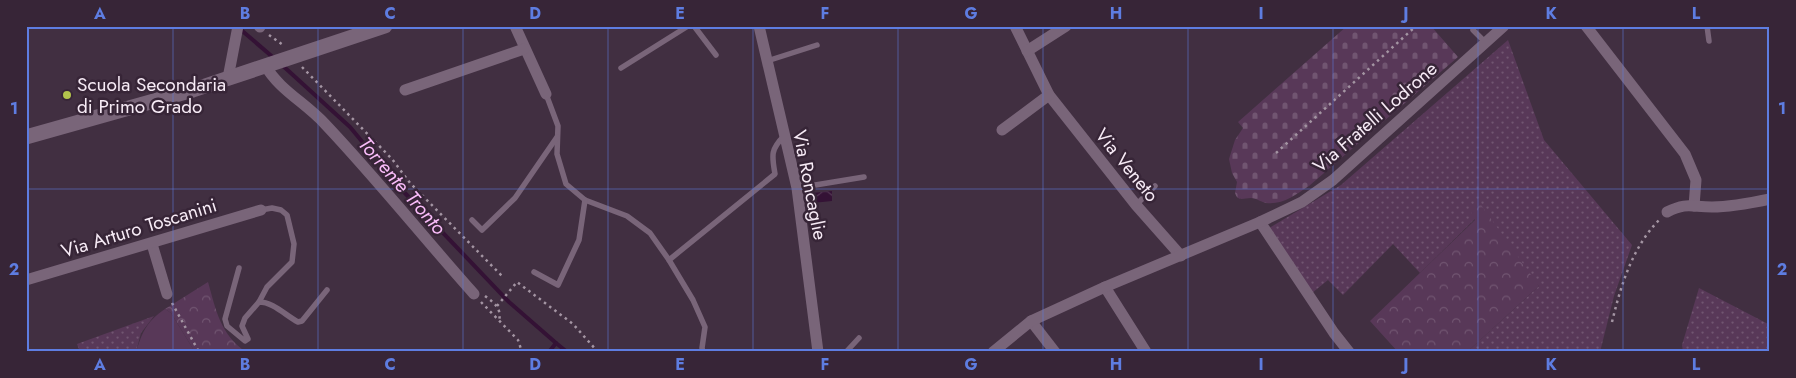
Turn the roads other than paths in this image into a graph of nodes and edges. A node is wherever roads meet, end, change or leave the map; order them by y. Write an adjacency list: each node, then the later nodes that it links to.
1 (385, 26): 20 (street)
2 (515, 26): 16 (street)
3 (688, 26): 21 (lane)
4 (694, 26): 18 (lane)
5 (759, 26): 19 (street, Via Roncaglie)
6 (1016, 26): 17 (street, Via Veneto)
7 (1066, 26): 17 (street)
8 (1586, 26): 36 (street)
9 (1707, 26): 13 (lane)
10 (1495, 28): 14 (street, Via Fratelli Lodrone)
11 (1473, 30): 14 (lane)
12 (237, 31): 22 (street)
13 (1709, 41)
14 (1486, 42): 40 (street, Via Fratelli Lodrone)
15 (817, 45): 19 (lane)
16 (524, 48): 23 (street); 24 (street)
17 (1027, 51): 25 (street, Via Veneto)
18 (716, 54)
19 (767, 61): 27 (street, Via Roncaglie)
20 (267, 65): 22 (street); 50 (street)
21 (621, 68)
22 (228, 78): 28 (street)
23 (405, 90)
24 (546, 94): 29 (lane)
25 (1049, 95): 26 (street); 35 (street, Via Veneto)
26 (1002, 130)
27 (784, 136): 32 (street, Via Roncaglie); 43 (lane)
28 (26, 137)
29 (557, 137): 34 (lane); 39 (lane)
30 (864, 176): 32 (lane)
31 (1155, 186): 35 (lane)
32 (796, 188): 55 (street, Via Roncaglie)
33 (1770, 199): 36 (street)
34 (586, 200): 43 (lane); 45 (lane)
35 (1136, 205): 42 (street, Via Veneto)
36 (1694, 206): 38 (street)
37 (261, 210): 41 (street, Via Arturo Toscanini); 51 (lane)
38 (1667, 212)
39 (472, 220)
40 (1260, 222): 42 (street, Via Fratelli Lodrone); 60 (street)
41 (152, 244): 46 (street, Via Arturo Toscanini); 49 (street)
42 (1181, 256): 47 (street, Via Fratelli Lodrone)
43 (669, 260): 54 (lane)
44 (239, 268): 51 (lane)
45 (534, 272)
46 (26, 280)
47 (1105, 287): 52 (street, Via Fratelli Lodrone); 59 (street)
48 (328, 290): 51 (lane)
49 (167, 294)
50 (474, 294)
51 (259, 302)
52 (1031, 321): 57 (street, Via Fratelli Lodrone); 58 (street)
53 (859, 338): 56 (lane)
54 (703, 352)
55 (818, 352)
56 (846, 352)
57 (993, 352)
58 (1055, 352)
59 (1146, 352)
60 (1349, 352)

